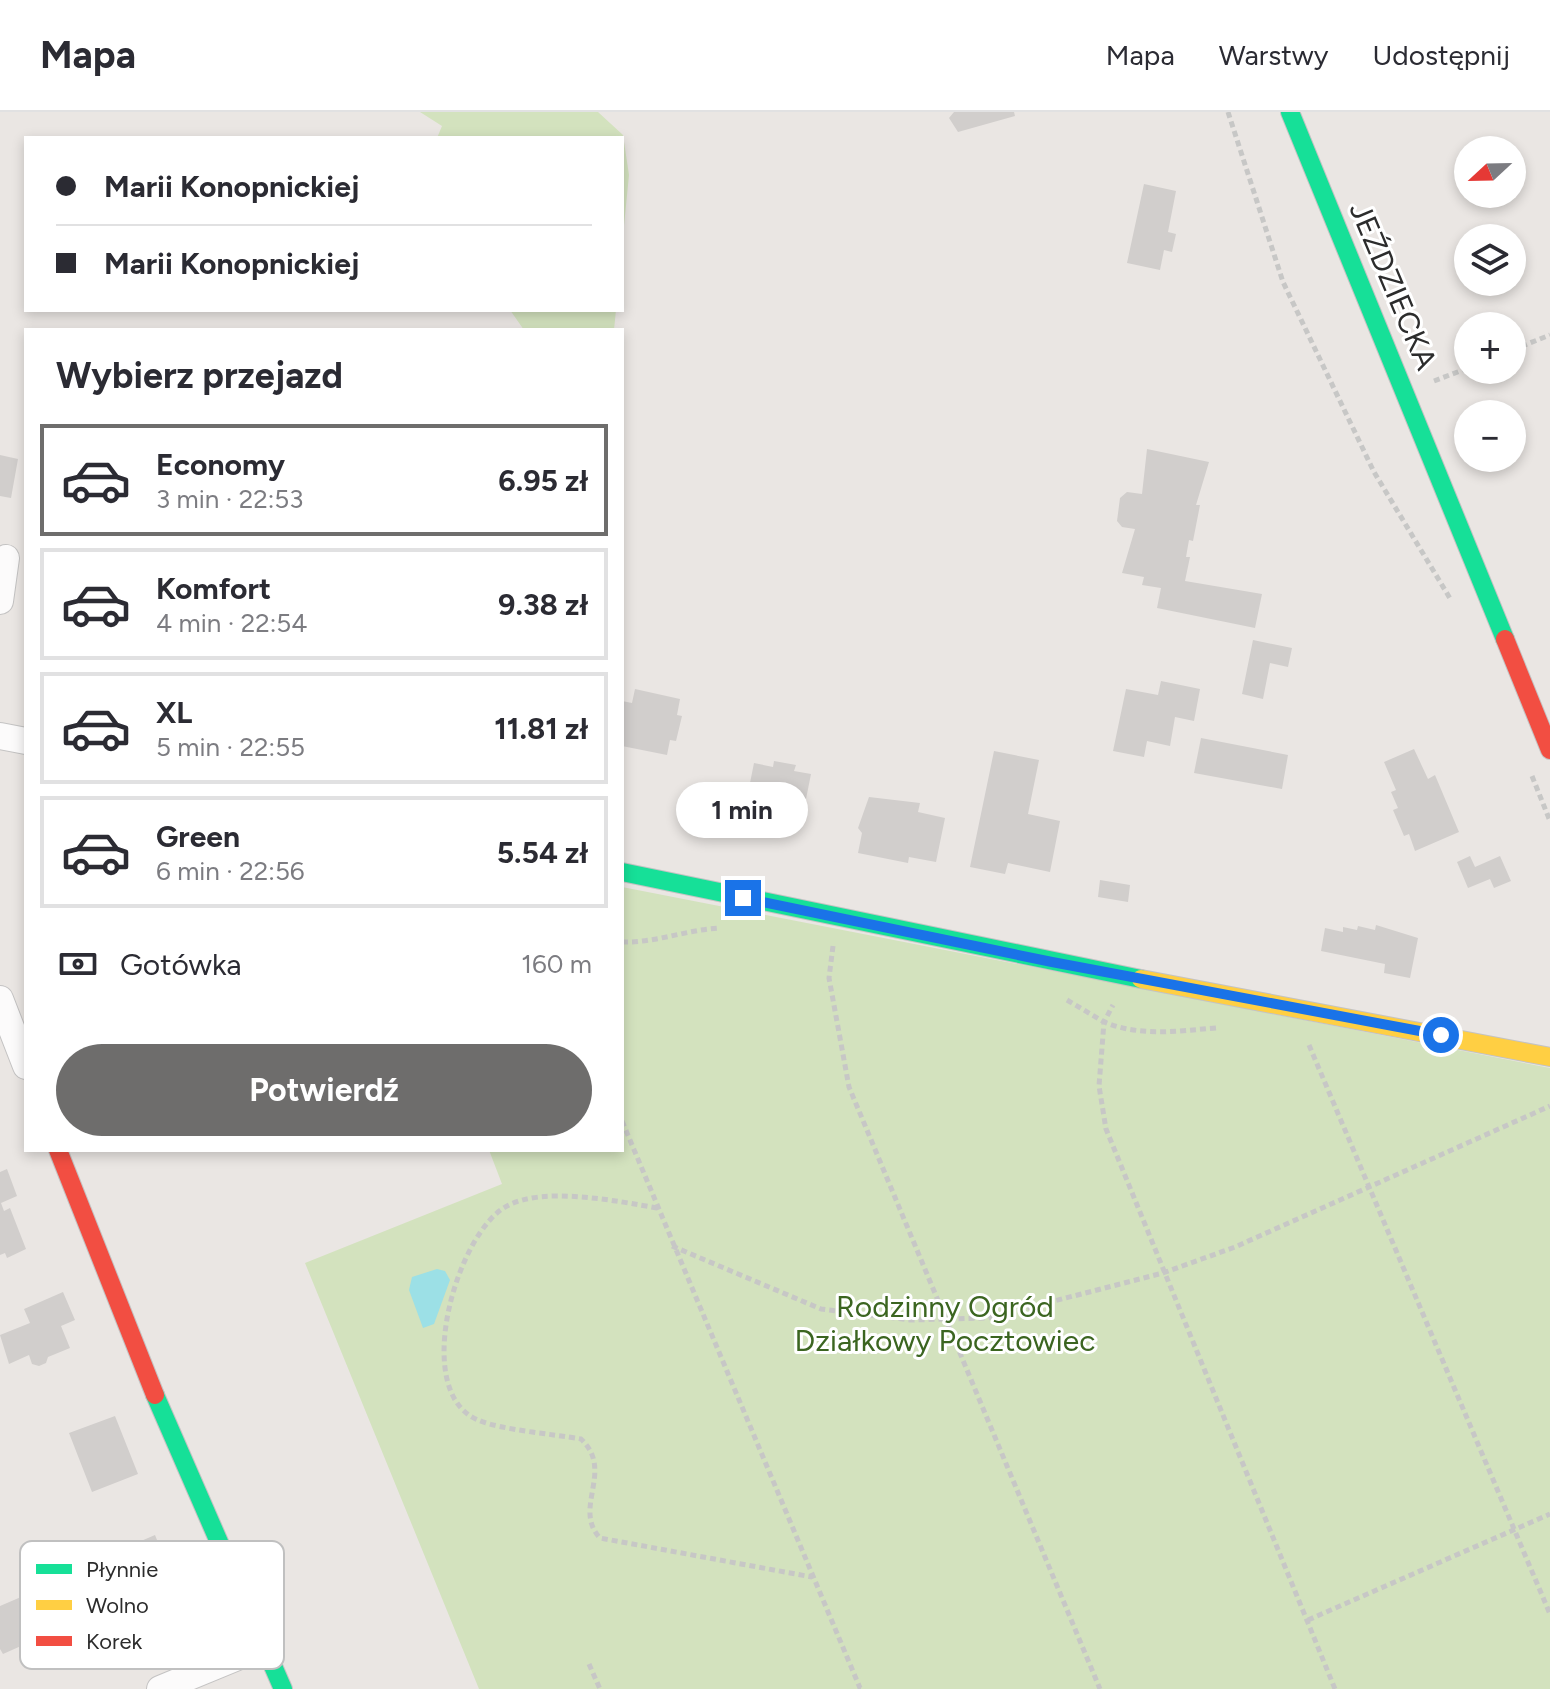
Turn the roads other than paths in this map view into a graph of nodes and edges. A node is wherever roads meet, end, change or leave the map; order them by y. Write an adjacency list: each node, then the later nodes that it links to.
1 (1290, 112): 6 (street, JEŹDZIECKA)
2 (6, 558): 3 (street)
3 (0, 601)
4 (0, 736): 5 (street)
5 (24, 741)
6 (1549, 744)
7 (624, 872): 9 (street)
8 (0, 999): 10 (street)
9 (1550, 1057)
10 (24, 1061)
11 (59, 1152): 12 (street)
12 (218, 1541)
13 (208, 1669): 15 (street)
14 (274, 1669): 16 (street)
15 (160, 1689)
16 (283, 1689)

